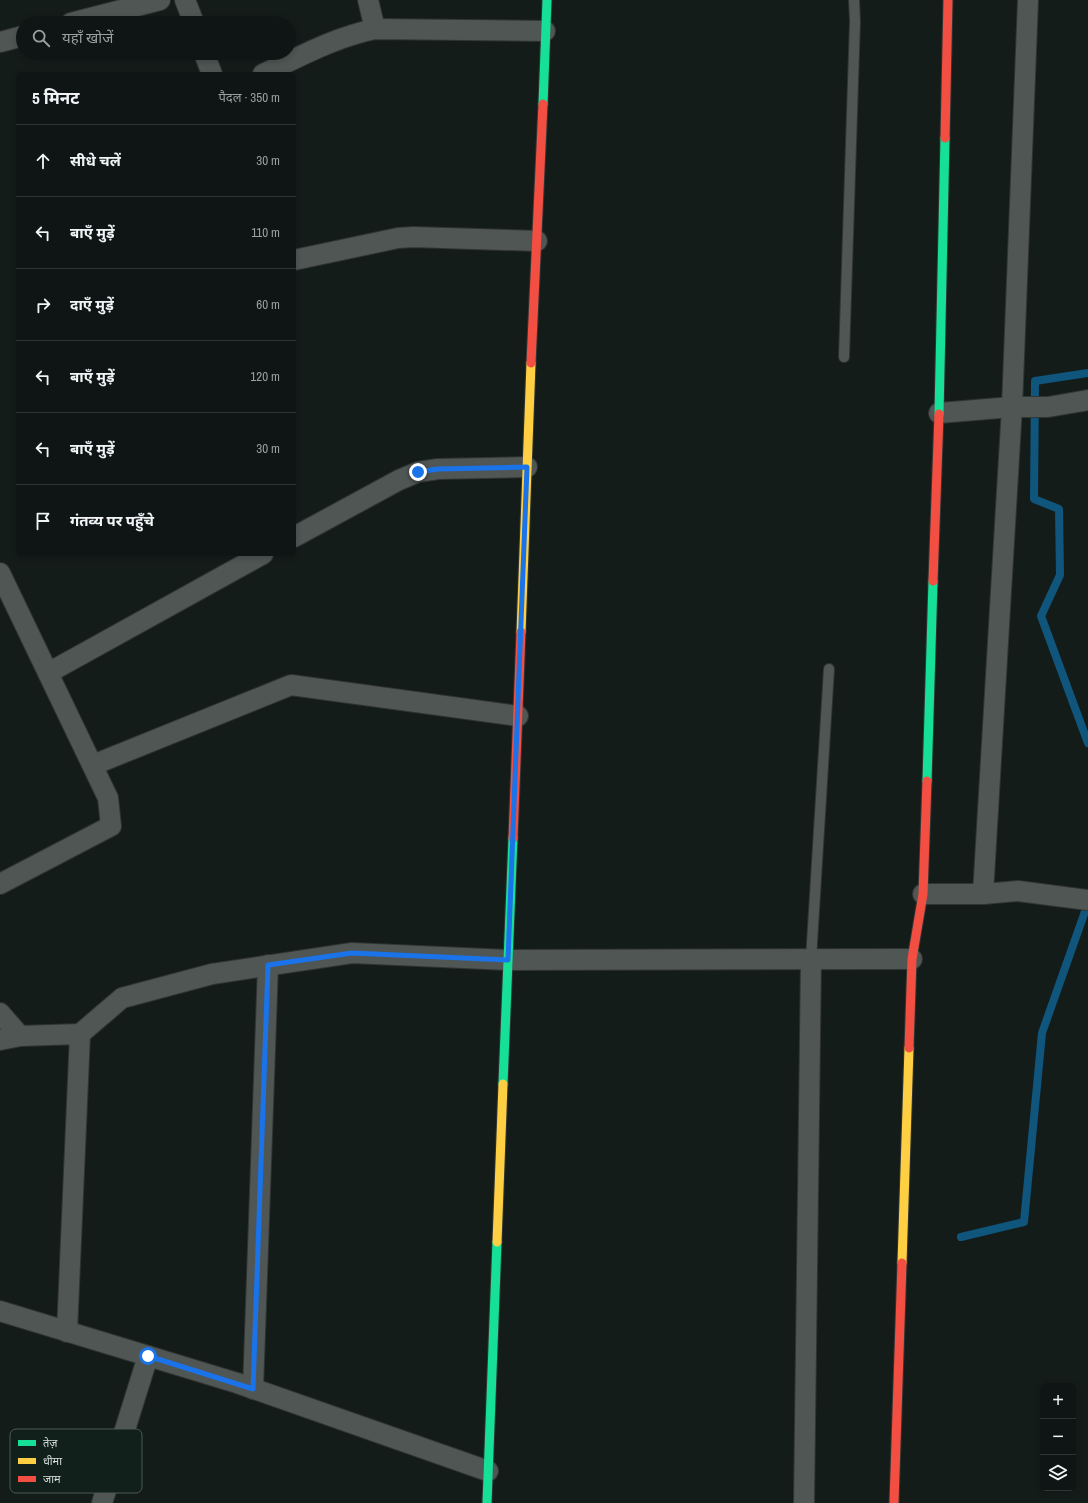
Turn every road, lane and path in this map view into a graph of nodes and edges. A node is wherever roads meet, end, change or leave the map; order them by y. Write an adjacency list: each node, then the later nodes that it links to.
1 (160, 0): 8 (street)
2 (185, 0): 9 (street)
3 (368, 0): 10 (street)
4 (547, 0): 11 (street)
5 (854, 0): 21 (lane)
6 (948, 0): 24 (street)
7 (1028, 0): 23 (street)
8 (98, 16)
9 (191, 16)
10 (375, 29): 11 (street); 14 (street)
11 (545, 31): 19 (street)
12 (16, 38): 13 (street)
13 (0, 42)
14 (296, 58)
15 (207, 60): 17 (street)
16 (293, 60): 18 (street)
17 (211, 72)
18 (267, 72)
19 (537, 241): 20 (street); 25 (street)
20 (296, 260)
21 (844, 357)
22 (1088, 400): 23 (street)
23 (1012, 407): 24 (street); 35 (street)
24 (939, 413): 34 (street)
25 (527, 467): 26 (street); 31 (street)
26 (296, 536)
27 (259, 556): 30 (street)
28 (0, 573): 30 (street)
29 (829, 669): 37 (lane)
30 (48, 674): 32 (street)
31 (518, 716): 32 (street); 39 (street)
32 (93, 765): 33 (street)
33 (0, 884)
34 (922, 894): 35 (street); 38 (street)
35 (984, 894): 36 (street)
36 (1083, 899)
37 (811, 959): 38 (street); 39 (street); 54 (street)
38 (912, 959): 55 (street)
39 (508, 960): 40 (street); 50 (street)
40 (268, 965): 42 (street); 48 (street)
41 (0, 1013): 43 (street)
42 (80, 1034): 43 (street); 46 (street)
43 (20, 1036): 44 (street)
44 (0, 1040)
45 (0, 1311): 46 (street)
46 (67, 1332): 47 (street)
47 (148, 1356): 48 (street); 49 (street)
48 (253, 1389): 50 (street)
49 (125, 1429)
50 (488, 1470): 53 (street)
51 (105, 1493): 52 (street)
52 (102, 1503)
53 (487, 1503)
54 (804, 1503)
55 (894, 1503)

